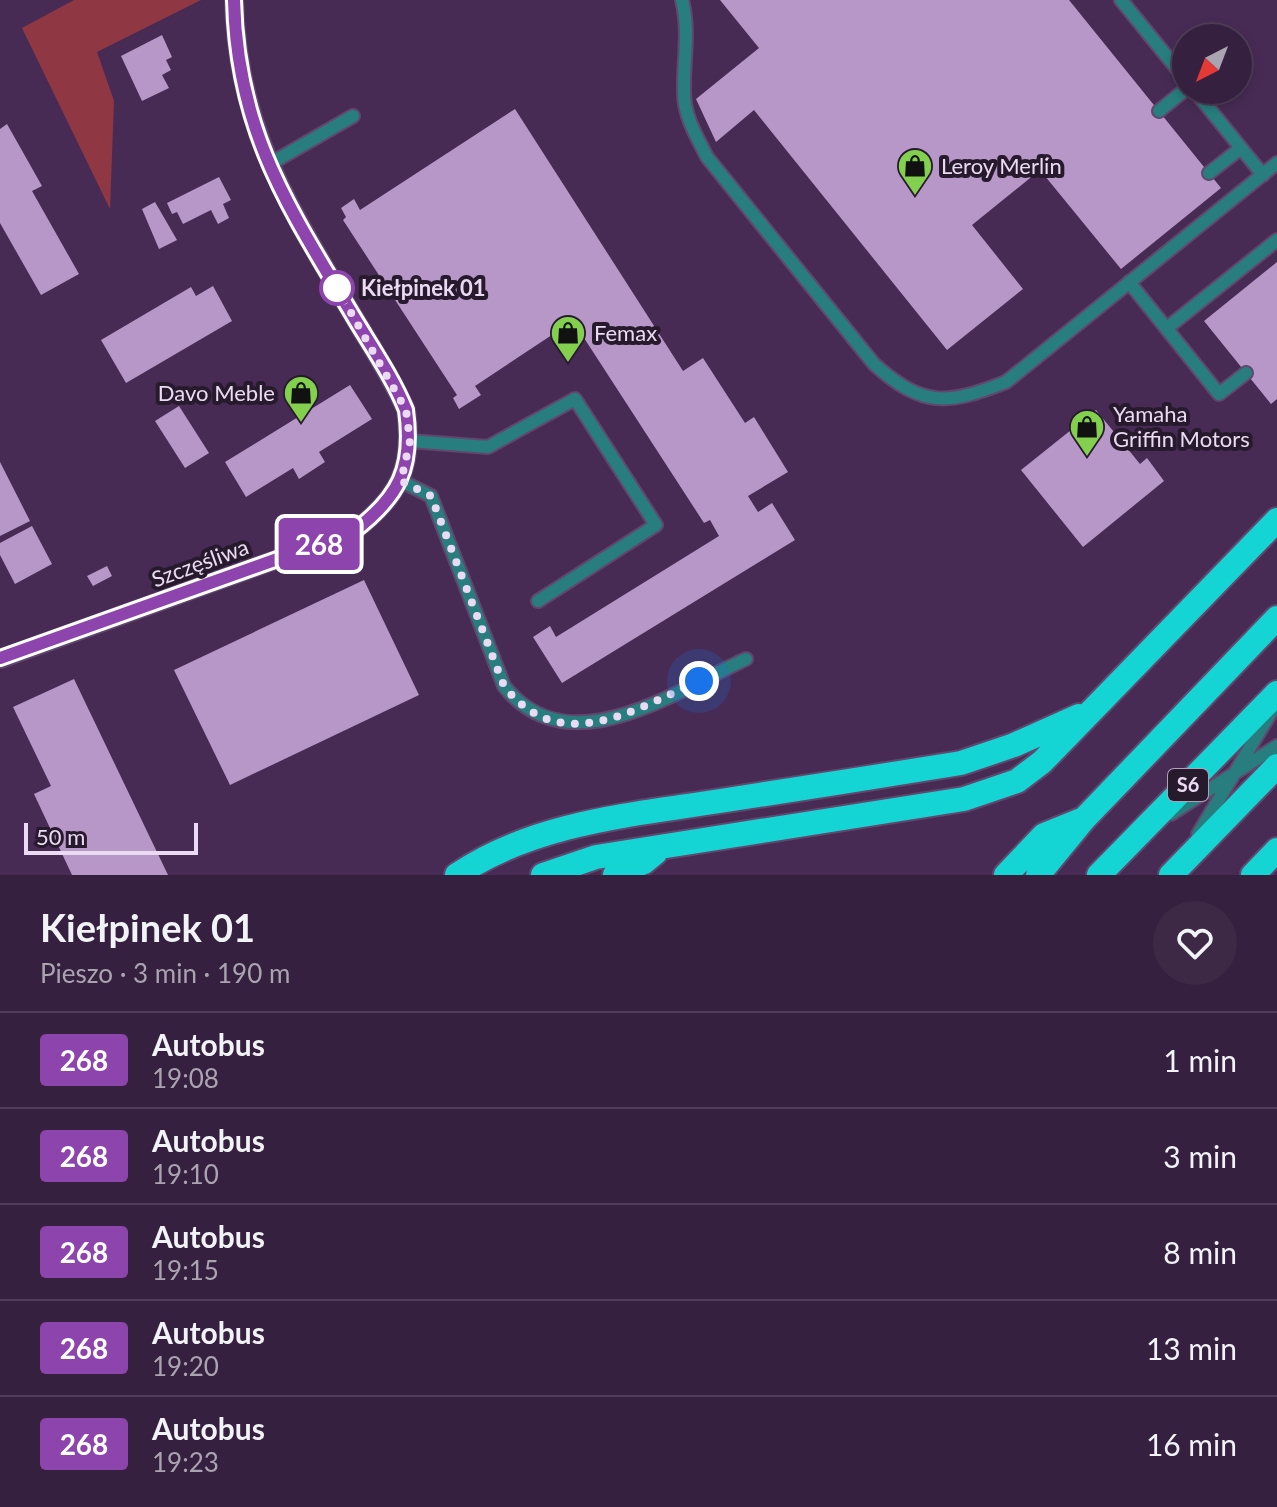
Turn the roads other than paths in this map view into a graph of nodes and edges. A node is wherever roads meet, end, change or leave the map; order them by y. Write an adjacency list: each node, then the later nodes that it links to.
1 (234, 0): 11 (street, Szczęśliwa)
2 (682, 0): 15 (lane)
3 (1121, 0): 4 (lane)
4 (1172, 63)
5 (1172, 100): 7 (lane)
6 (1205, 104): 9 (lane)
7 (1159, 111)
8 (353, 116): 11 (lane)
9 (1241, 148): 12 (lane); 13 (lane)
10 (1277, 163): 13 (lane)
11 (268, 165): 18 (street, Szczęśliwa)
12 (1209, 173)
13 (1263, 175): 15 (lane)
14 (1277, 240): 16 (lane)
15 (1129, 282): 16 (lane)
16 (1167, 328): 17 (lane)
17 (1246, 373)
18 (410, 441): 19 (street, Szczęśliwa); 21 (lane)
19 (401, 481): 23 (street, Szczęśliwa); 24 (lane)
20 (1277, 520): 27 (highway)
21 (538, 601)
22 (1277, 618): 31 (highway)
23 (0, 659)
24 (746, 659)
25 (1277, 693): 32 (highway, S6)
26 (1277, 703): 30 (lane)
27 (1092, 710): 33 (highway); 34 (highway)
28 (1277, 746): 30 (lane)
29 (1277, 766): 36 (highway, S6)
30 (1235, 773): 32 (lane); 36 (lane)
31 (1084, 819): 41 (highway); 42 (highway)
32 (1142, 833): 43 (highway, S6)
33 (542, 834): 37 (highway); 38 (highway)
34 (661, 847): 39 (highway); 40 (highway)
35 (1277, 850): 44 (highway)
36 (1174, 871)
37 (457, 875)
38 (489, 875)
39 (543, 875)
40 (615, 875)
41 (1006, 875)
42 (1038, 875)
43 (1099, 875)
44 (1253, 875)

